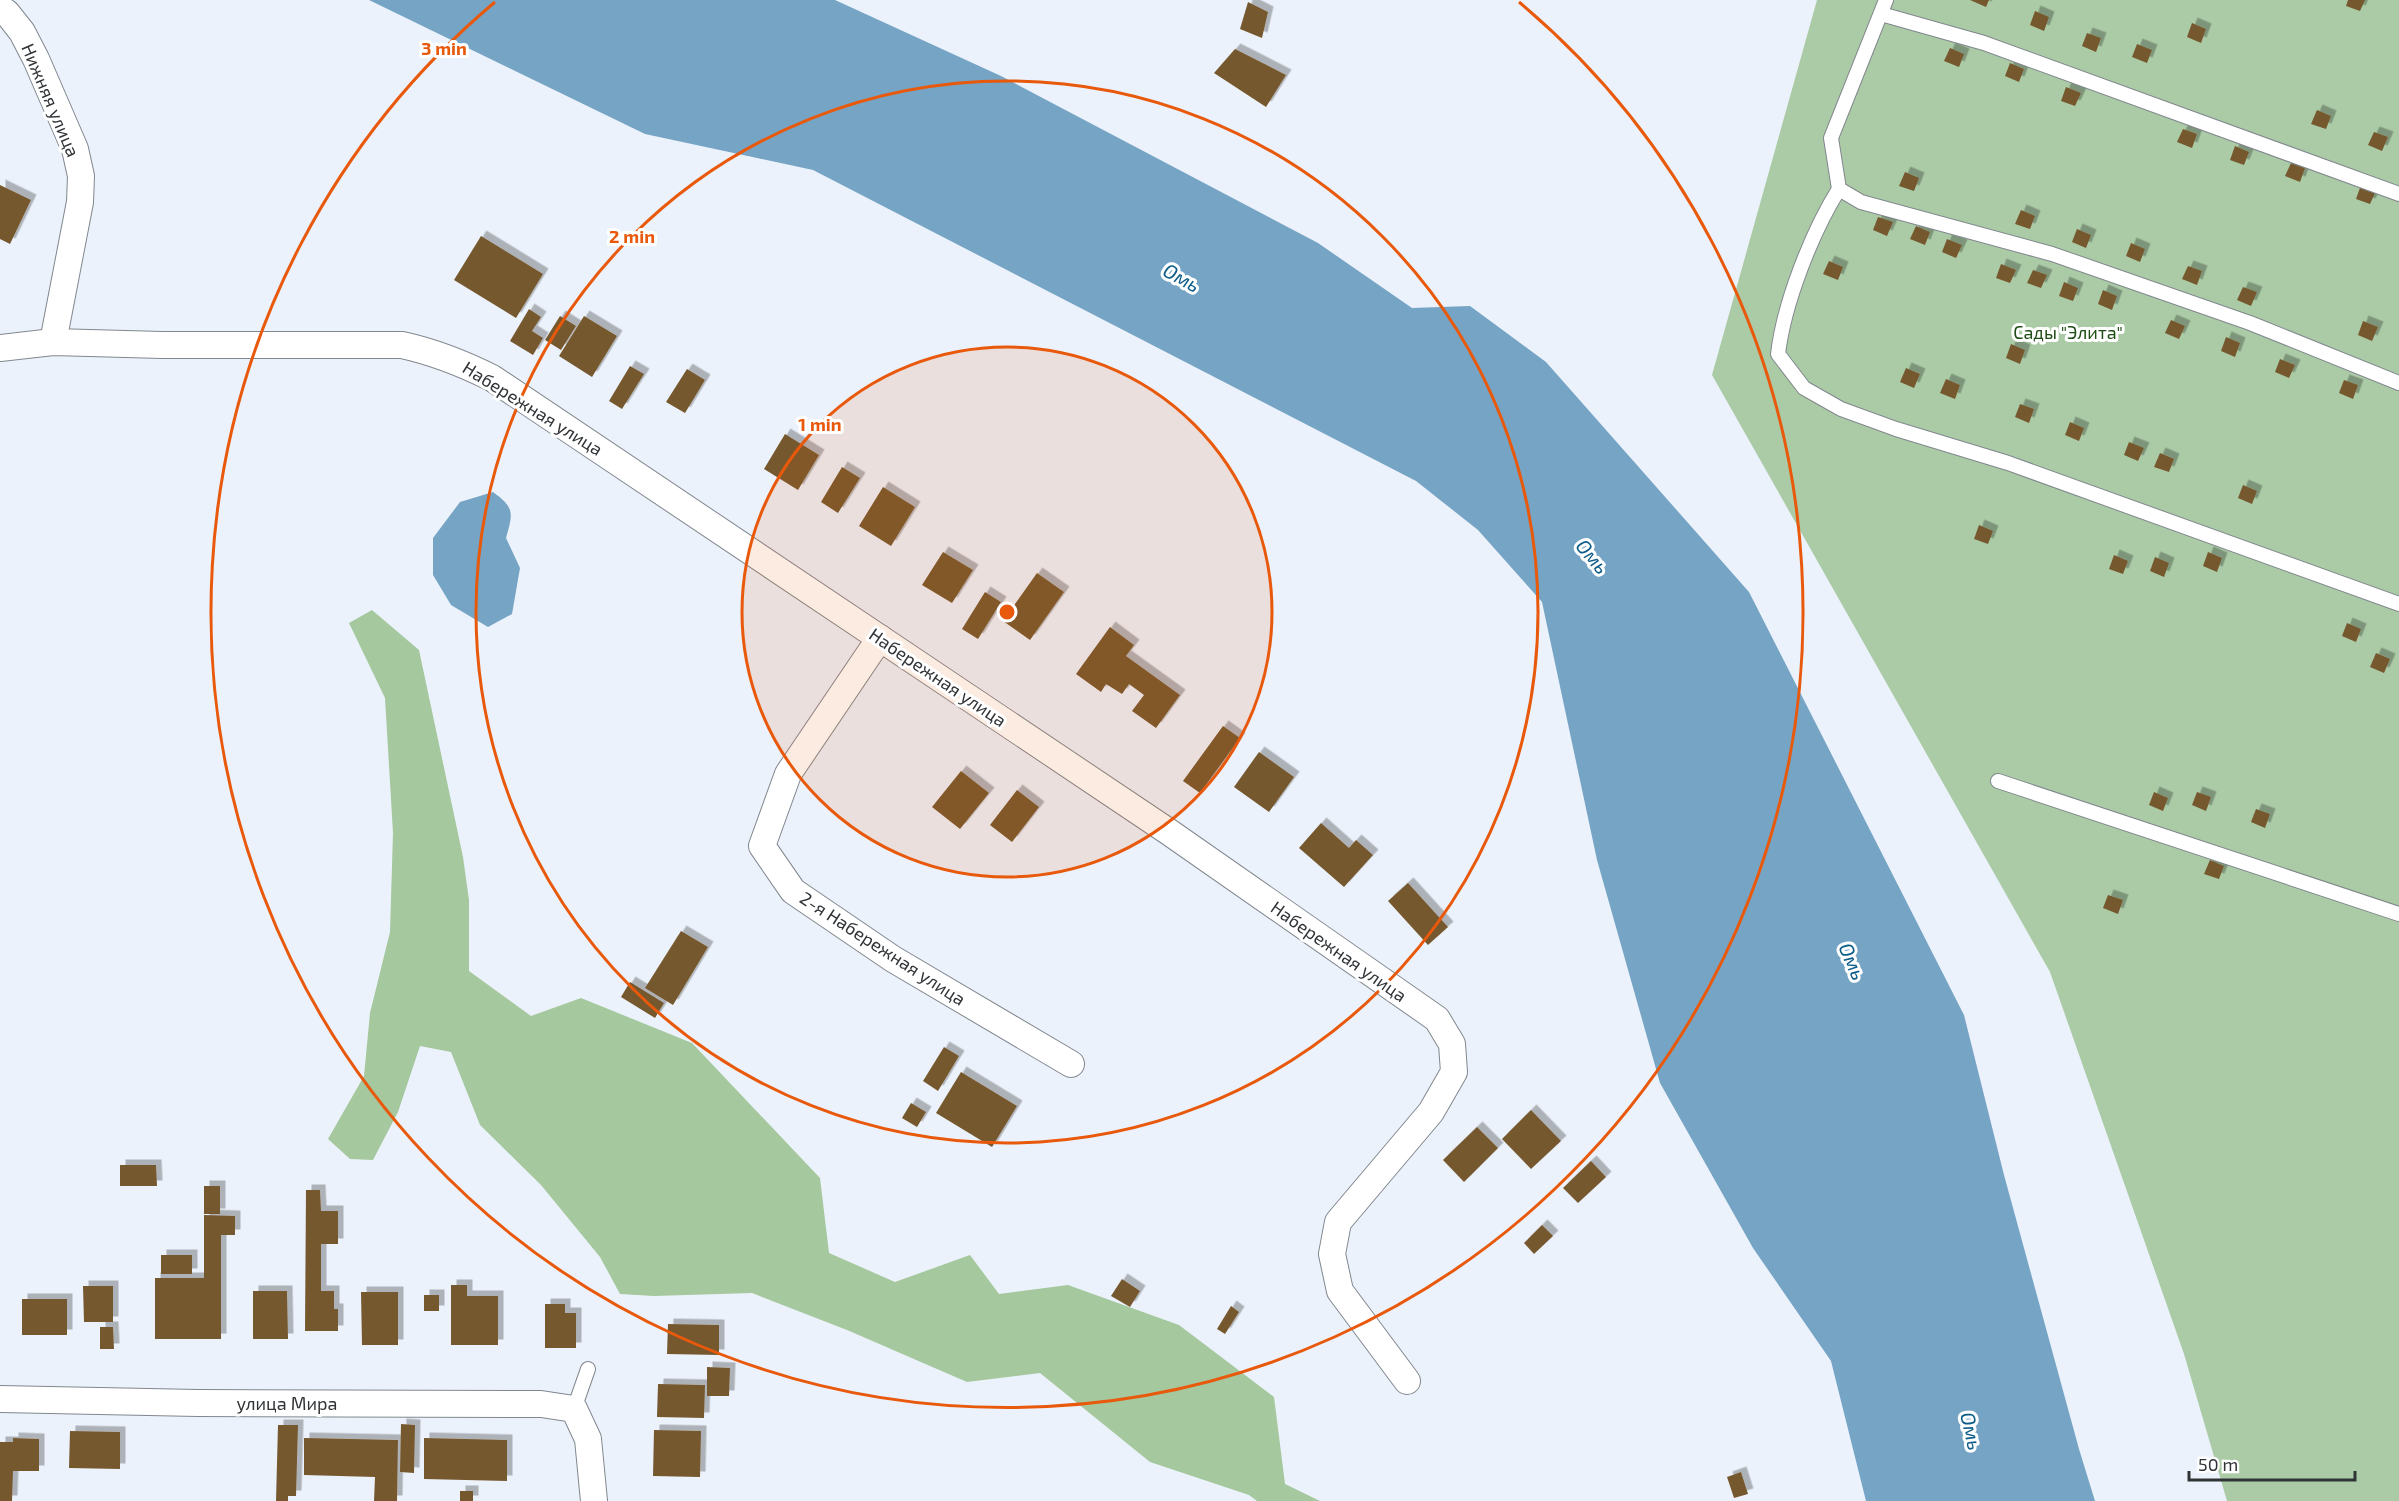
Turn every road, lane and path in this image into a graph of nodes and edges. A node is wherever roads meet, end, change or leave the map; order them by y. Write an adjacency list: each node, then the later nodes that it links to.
1 (1887, 0): 3 (lane)
2 (0, 9): 6 (street, Нижняя улица)
3 (1881, 14): 4 (lane); 5 (lane)
4 (1839, 189): 8 (lane); 9 (lane)
5 (2399, 194)
6 (53, 342): 7 (street, Набережная улица); 10 (street, Набережная улица)
7 (0, 348)
8 (2399, 382)
9 (2399, 604)
10 (880, 638): 13 (street, 2-я Набережная улица); 15 (street, Набережная улица)
11 (1998, 780): 12 (lane)
12 (2399, 914)
13 (1071, 1064)
14 (588, 1369): 17 (lane)
15 (1407, 1381)
16 (0, 1399): 17 (street, улица Мира)
17 (574, 1409): 18 (street)
18 (594, 1501)

